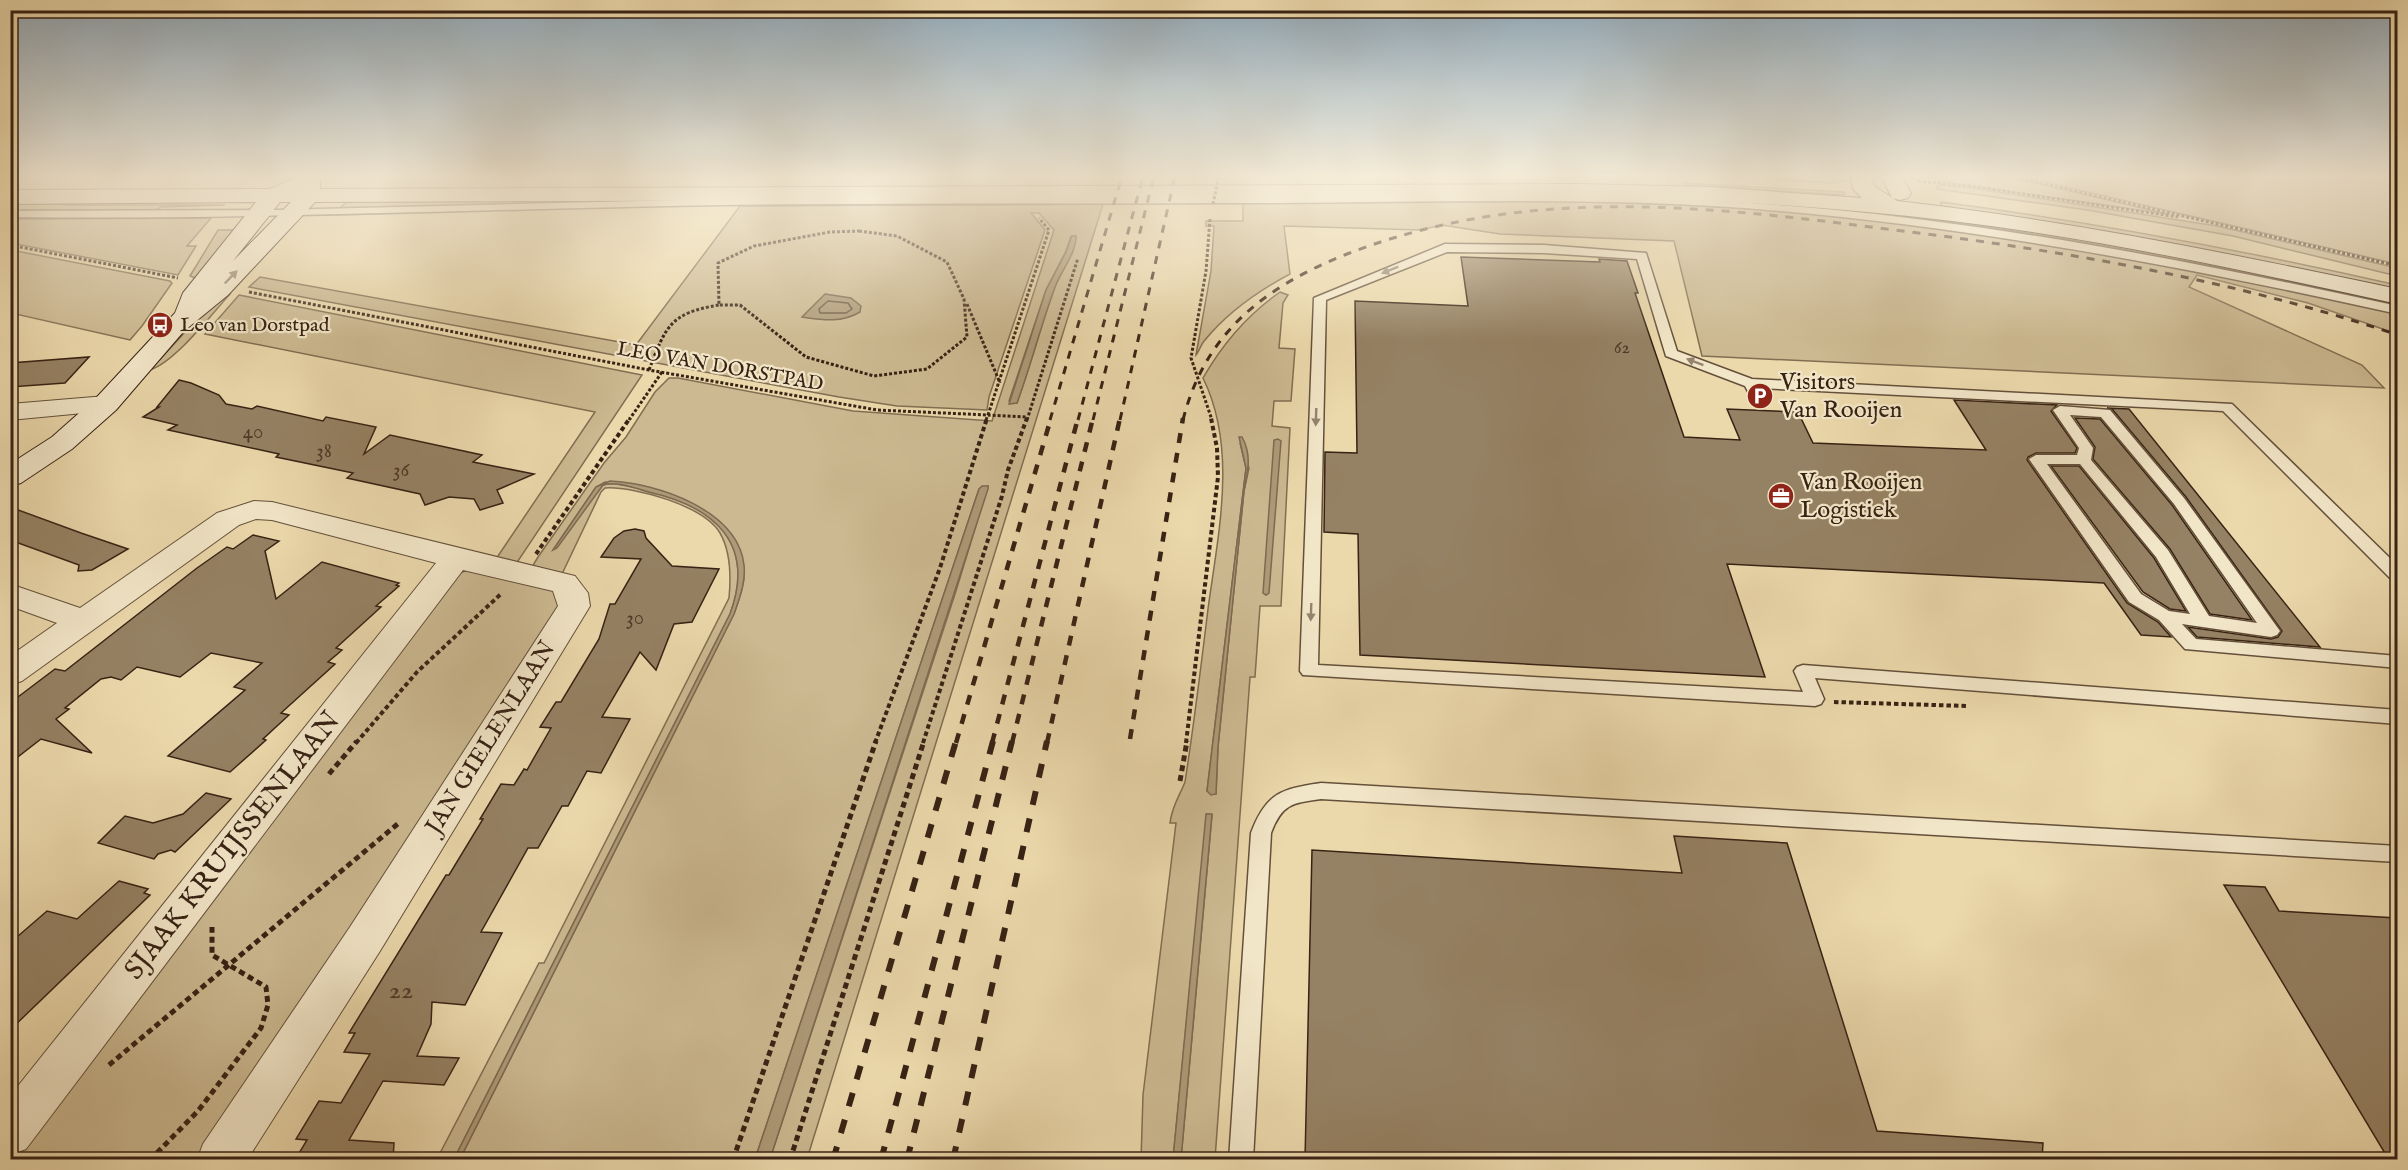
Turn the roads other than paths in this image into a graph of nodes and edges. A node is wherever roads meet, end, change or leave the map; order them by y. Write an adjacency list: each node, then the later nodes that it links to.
1 (245, 231): 9 (main road)
2 (274, 231): 9 (main road, one-way to 2)
3 (1977, 231): 8 (lane)
4 (2062, 231): 7 (main road)
5 (2158, 231): 6 (main road)
6 (2397, 280)
7 (2397, 297)
8 (2397, 310)
9 (187, 315): 10 (main road)
10 (106, 405): 11 (street); 13 (main road)
11 (10, 412)
12 (2084, 460): 17 (lane); 19 (lane); 19 (lane)
13 (10, 477)
14 (456, 558): 18 (street, JAN GIELENLAAN); 24 (street, SJAAK KRUIJSSENLAAN); 25 (street, JAN GIELENLAAN)
15 (2397, 576): 22 (lane, one-way to 22)
16 (10, 594): 18 (street)
17 (2165, 616): 19 (lane); 20 (lane)
18 (83, 621): 21 (street)
19 (2203, 621)
20 (2397, 662)
21 (10, 673)
22 (2397, 717)
23 (2397, 854): 26 (lane)
24 (10, 1133)
25 (220, 1160)
26 (1241, 1160)

